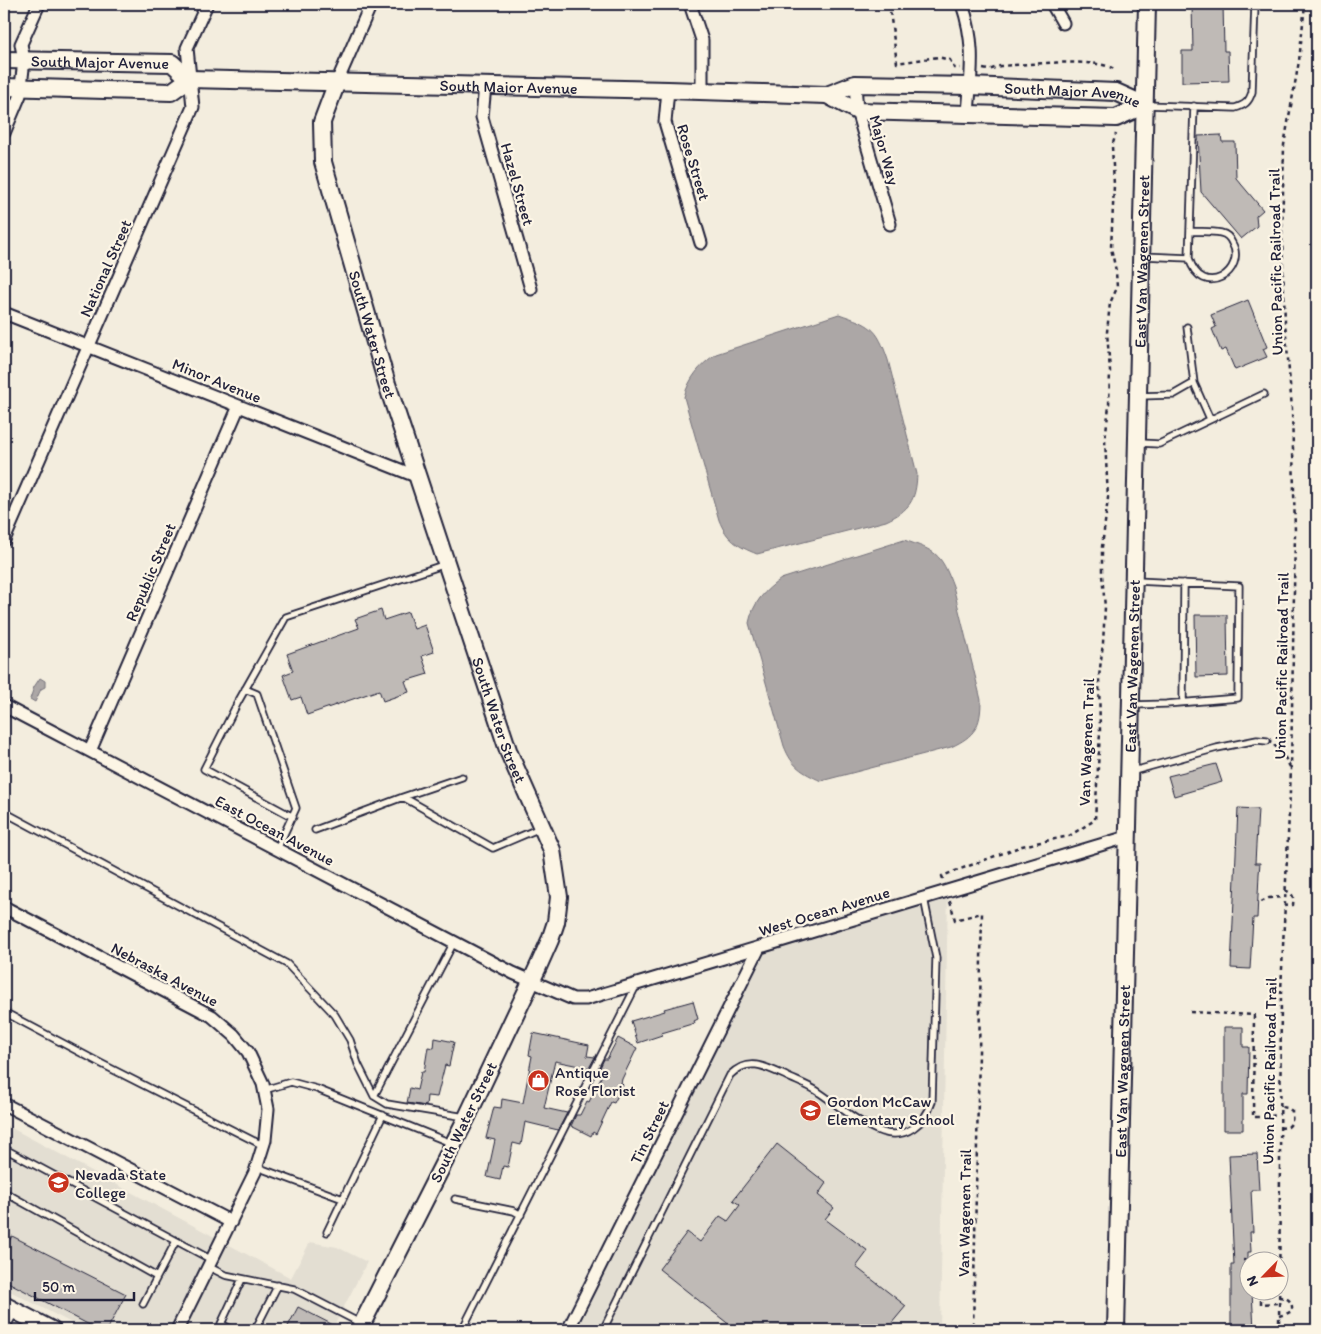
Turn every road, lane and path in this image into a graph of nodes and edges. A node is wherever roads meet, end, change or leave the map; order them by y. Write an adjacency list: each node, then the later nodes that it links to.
1 (39, 4): 12 (street)
2 (207, 4): 13 (street, National Street)
3 (371, 4): 14 (street)
4 (690, 4): 21 (street)
5 (962, 4): 17 (street)
6 (1052, 4): 10 (street)
7 (1147, 4): 23 (main road, East Van Wagenen Street)
8 (1255, 4): 24 (lane)
9 (1305, 4): 55 (path, Union Pacific Railroad Trail)
10 (1063, 23)
11 (4, 60): 12 (main road, South Major Avenue)
12 (24, 60): 13 (main road, South Major Avenue); 19 (street)
13 (189, 80): 14 (main road, South Major Avenue); 19 (main road, South Major Avenue); 37 (street, National Street)
14 (337, 82): 16 (main road, South Major Avenue); 44 (main road, South Water Street)
15 (856, 84): 17 (main road, South Major Avenue); 22 (main road, South Major Avenue); 25 (street, Major Way)
16 (485, 86): 20 (main road, South Major Avenue); 34 (street, Hazel Street)
17 (970, 86): 23 (main road, South Major Avenue); 26 (street)
18 (4, 87): 19 (main road, South Major Avenue)
19 (21, 87): 27 (street)
20 (668, 90): 21 (main road, South Major Avenue); 31 (street, Rose Street)
21 (702, 91): 22 (main road, South Major Avenue)
22 (826, 96): 25 (main road, South Major Avenue)
23 (1145, 104): 24 (lane); 26 (main road, South Major Avenue); 32 (main road, East Van Wagenen Street)
24 (1194, 106): 30 (lane)
25 (857, 111): 26 (main road, South Major Avenue); 29 (street, Major Way)
26 (968, 114)
27 (4, 133)
28 (1116, 134): 66 (path, Van Wagenen Trail)
29 (890, 224)
30 (1190, 231): 33 (lane); 33 (lane)
31 (701, 243)
32 (1142, 256): 33 (lane); 40 (main road, East Van Wagenen Street)
33 (1189, 258)
34 (531, 289)
35 (4, 312): 37 (street, Minor Avenue)
36 (1187, 327): 38 (lane)
37 (88, 346): 41 (street, Minor Avenue); 45 (street, National Street)
38 (1194, 383): 40 (lane); 42 (lane)
39 (1264, 394): 42 (lane)
40 (1138, 396): 43 (main road, East Van Wagenen Street)
41 (240, 406): 44 (street, Minor Avenue); 54 (street, Republic Street)
42 (1210, 418): 43 (lane)
43 (1138, 443): 47 (main road, East Van Wagenen Street)
44 (418, 477): 46 (main road, South Water Street)
45 (4, 540)
46 (447, 564): 49 (lane); 61 (main road, South Water Street)
47 (1134, 580): 48 (lane); 51 (main road, East Van Wagenen Street)
48 (1184, 583): 50 (lane); 50 (lane)
49 (245, 690): 60 (lane); 60 (lane)
50 (1182, 702): 51 (lane)
51 (1131, 705): 56 (main road, East Van Wagenen Street)
52 (4, 706): 54 (street, East Ocean Avenue)
53 (1267, 741): 55 (path); 56 (lane)
54 (90, 751): 64 (street, East Ocean Avenue)
55 (1291, 769): 65 (path, Union Pacific Railroad Trail)
56 (1129, 772): 63 (main road, East Van Wagenen Street)
57 (462, 777): 58 (lane)
58 (403, 797): 61 (lane); 62 (lane)
59 (4, 812): 79 (lane)
60 (293, 818): 64 (lane)
61 (542, 827): 74 (main road, South Water Street)
62 (316, 830)
63 (1127, 837): 66 (street, West Ocean Avenue); 118 (main road, East Van Wagenen Street)
64 (277, 849): 72 (street, East Ocean Avenue)
65 (1284, 890): 67 (path, Union Pacific Railroad Trail); 70 (path)
66 (947, 891): 68 (street, West Ocean Avenue); 117 (path, Van Wagenen Trail)
67 (1284, 897): 69 (path); 70 (path, Union Pacific Railroad Trail)
68 (924, 898): 73 (street, West Ocean Avenue); 116 (lane)
69 (1261, 902)
70 (1284, 906): 81 (path, Union Pacific Railroad Trail)
71 (4, 907): 78 (street, Nebraska Avenue)
72 (454, 942): 74 (street, East Ocean Avenue); 79 (lane)
73 (759, 948): 75 (street, West Ocean Avenue); 115 (street, Tin Street)
74 (531, 981): 75 (street, West Ocean Avenue); 84 (main road, South Water Street)
75 (637, 984): 93 (lane)
76 (4, 1012): 87 (lane)
77 (1190, 1012): 82 (path)
78 (264, 1090): 83 (lane); 87 (street, Nebraska Avenue)
79 (374, 1096): 84 (lane)
80 (4, 1104): 94 (street)
81 (1280, 1106): 82 (path, Union Pacific Railroad Trail); 85 (path)
82 (1280, 1114): 85 (path, Union Pacific Railroad Trail)
83 (383, 1115): 86 (lane); 91 (lane)
84 (467, 1117): 86 (main road, South Water Street)
85 (1280, 1128): 97 (path, Union Pacific Railroad Trail)
86 (453, 1144): 108 (main road, South Water Street)
87 (264, 1146): 89 (street, Nebraska Avenue)
88 (4, 1154): 96 (lane)
89 (257, 1167): 91 (lane); 94 (street, Nebraska Avenue)
90 (4, 1192): 99 (lane)
91 (343, 1199): 95 (lane)
92 (455, 1200): 93 (lane)
93 (521, 1215): 114 (lane)
94 (230, 1222): 98 (street, Nebraska Avenue)
95 (327, 1232)
96 (176, 1241): 98 (lane); 99 (lane)
97 (1280, 1252)
98 (210, 1263): 100 (lane); 111 (street, Nebraska Avenue)
99 (157, 1277): 105 (lane)
100 (242, 1279): 101 (lane); 112 (lane)
101 (278, 1285): 108 (lane); 113 (lane)
102 (1288, 1299): 107 (path)
103 (1261, 1302): 104 (path)
104 (1279, 1303): 107 (path, Union Pacific Railroad Trail)
105 (143, 1304)
106 (10, 1308): 109 (lane); 110 (main road)
107 (1279, 1316): 119 (path, Union Pacific Railroad Trail)
108 (360, 1327)
109 (6, 1330)
110 (52, 1330)
111 (177, 1330)
112 (232, 1330)
113 (255, 1330)
114 (462, 1330)
115 (568, 1330)
116 (603, 1330)
117 (973, 1330)
118 (1116, 1330)
119 (1279, 1330)

